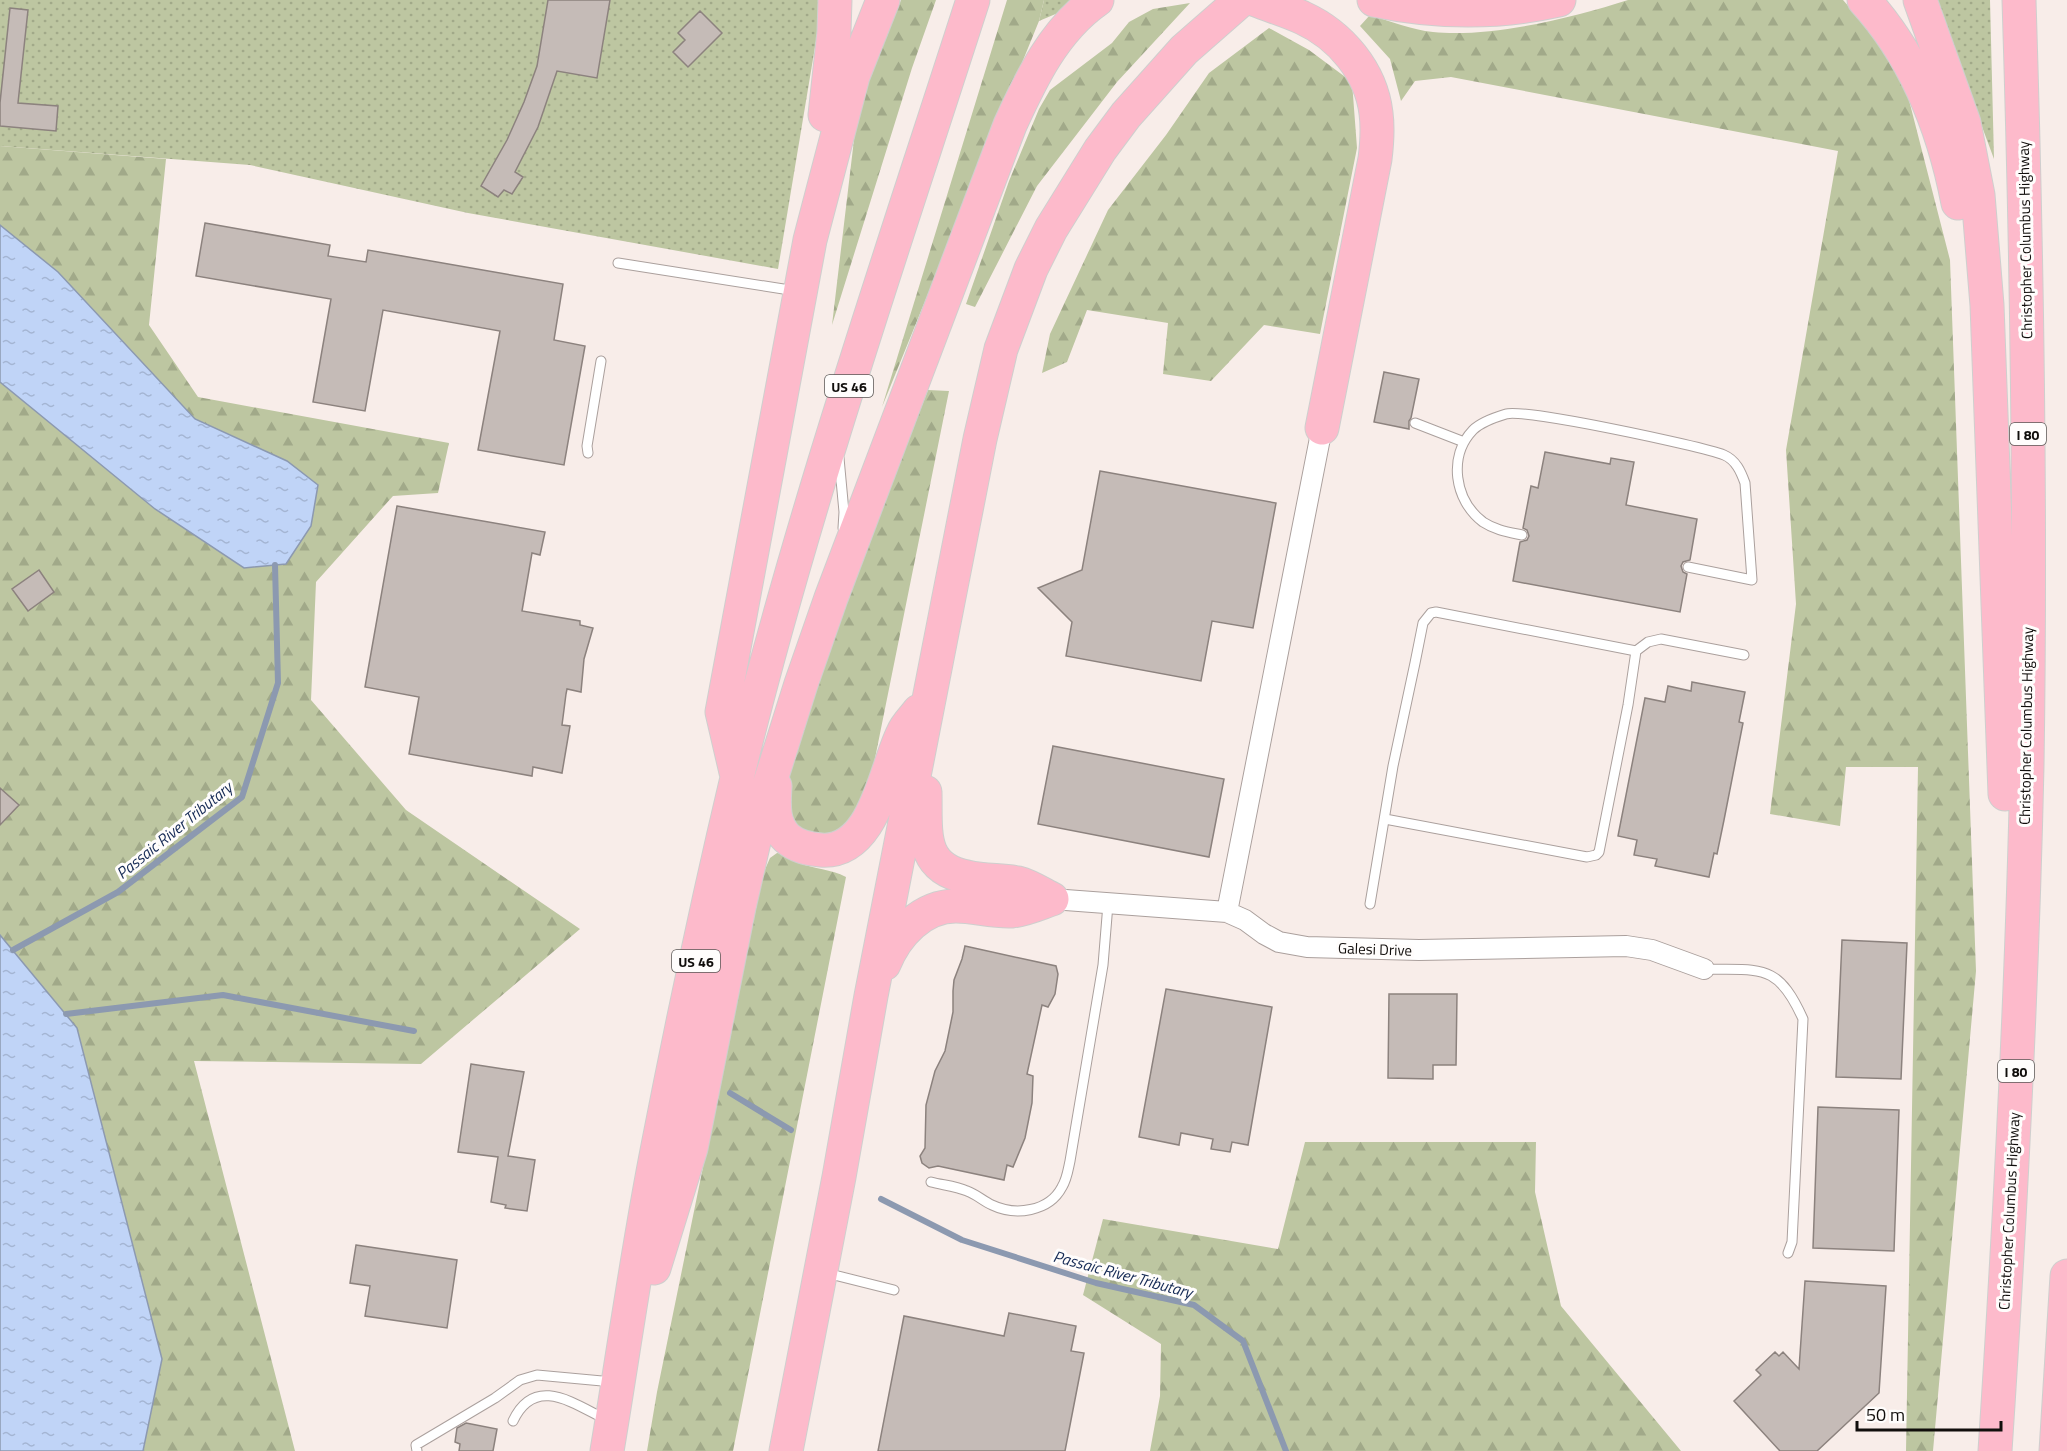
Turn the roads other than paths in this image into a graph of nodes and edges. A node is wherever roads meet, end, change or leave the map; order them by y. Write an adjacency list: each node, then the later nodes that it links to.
1 (836, 0): 13 (highway)
2 (883, 0): 13 (highway)
3 (973, 0): 19 (highway, US 46)
4 (1097, 0): 25 (highway)
5 (1241, 0): 12 (highway)
6 (1254, 0): 12 (highway); 20 (highway)
7 (1374, 0): 8 (highway)
8 (1559, 0)
9 (1864, 0): 17 (highway)
10 (1920, 0): 17 (highway)
11 (2019, 0): 33 (highway, Christopher Columbus Highway / I 80)
12 (1184, 50): 28 (highway)
13 (810, 240): 15 (highway)
14 (618, 263): 15 (lane)
15 (801, 292): 31 (highway)
16 (601, 361): 22 (lane)
17 (1990, 375): 33 (highway)
18 (1415, 423): 21 (lane)
19 (836, 426): 25 (lane); 31 (highway, US 46)
20 (1322, 428): 37 (street)
21 (1464, 442): 23 (lane); 24 (lane)
22 (588, 453)
23 (1522, 535)
24 (1688, 567)
25 (831, 598): 30 (highway)
26 (1636, 651): 27 (lane); 32 (lane); 32 (lane)
27 (1744, 655)
28 (930, 699): 29 (highway); 30 (highway)
29 (923, 735): 34 (highway); 39 (highway)
30 (776, 766): 45 (highway)
31 (737, 777): 45 (highway, US 46)
32 (1385, 819): 36 (lane)
33 (2023, 868): 50 (highway, Christopher Columbus Highway / I 80)
34 (1052, 899): 35 (street, Galesi Drive); 39 (highway)
35 (1108, 904): 37 (street, Galesi Drive); 40 (lane)
36 (1370, 904)
37 (1227, 912): 38 (street, Galesi Drive)
38 (1704, 969): 41 (lane)
39 (871, 996): 42 (highway)
40 (931, 1182)
41 (1788, 1253)
42 (821, 1272): 44 (lane); 49 (highway)
43 (2067, 1276): 51 (highway)
44 (894, 1290)
45 (618, 1382): 47 (highway, US 46); 48 (lane)
46 (513, 1421): 47 (lane)
47 (610, 1437)
48 (417, 1451)
49 (786, 1451)
50 (1995, 1451)
51 (2056, 1451)

